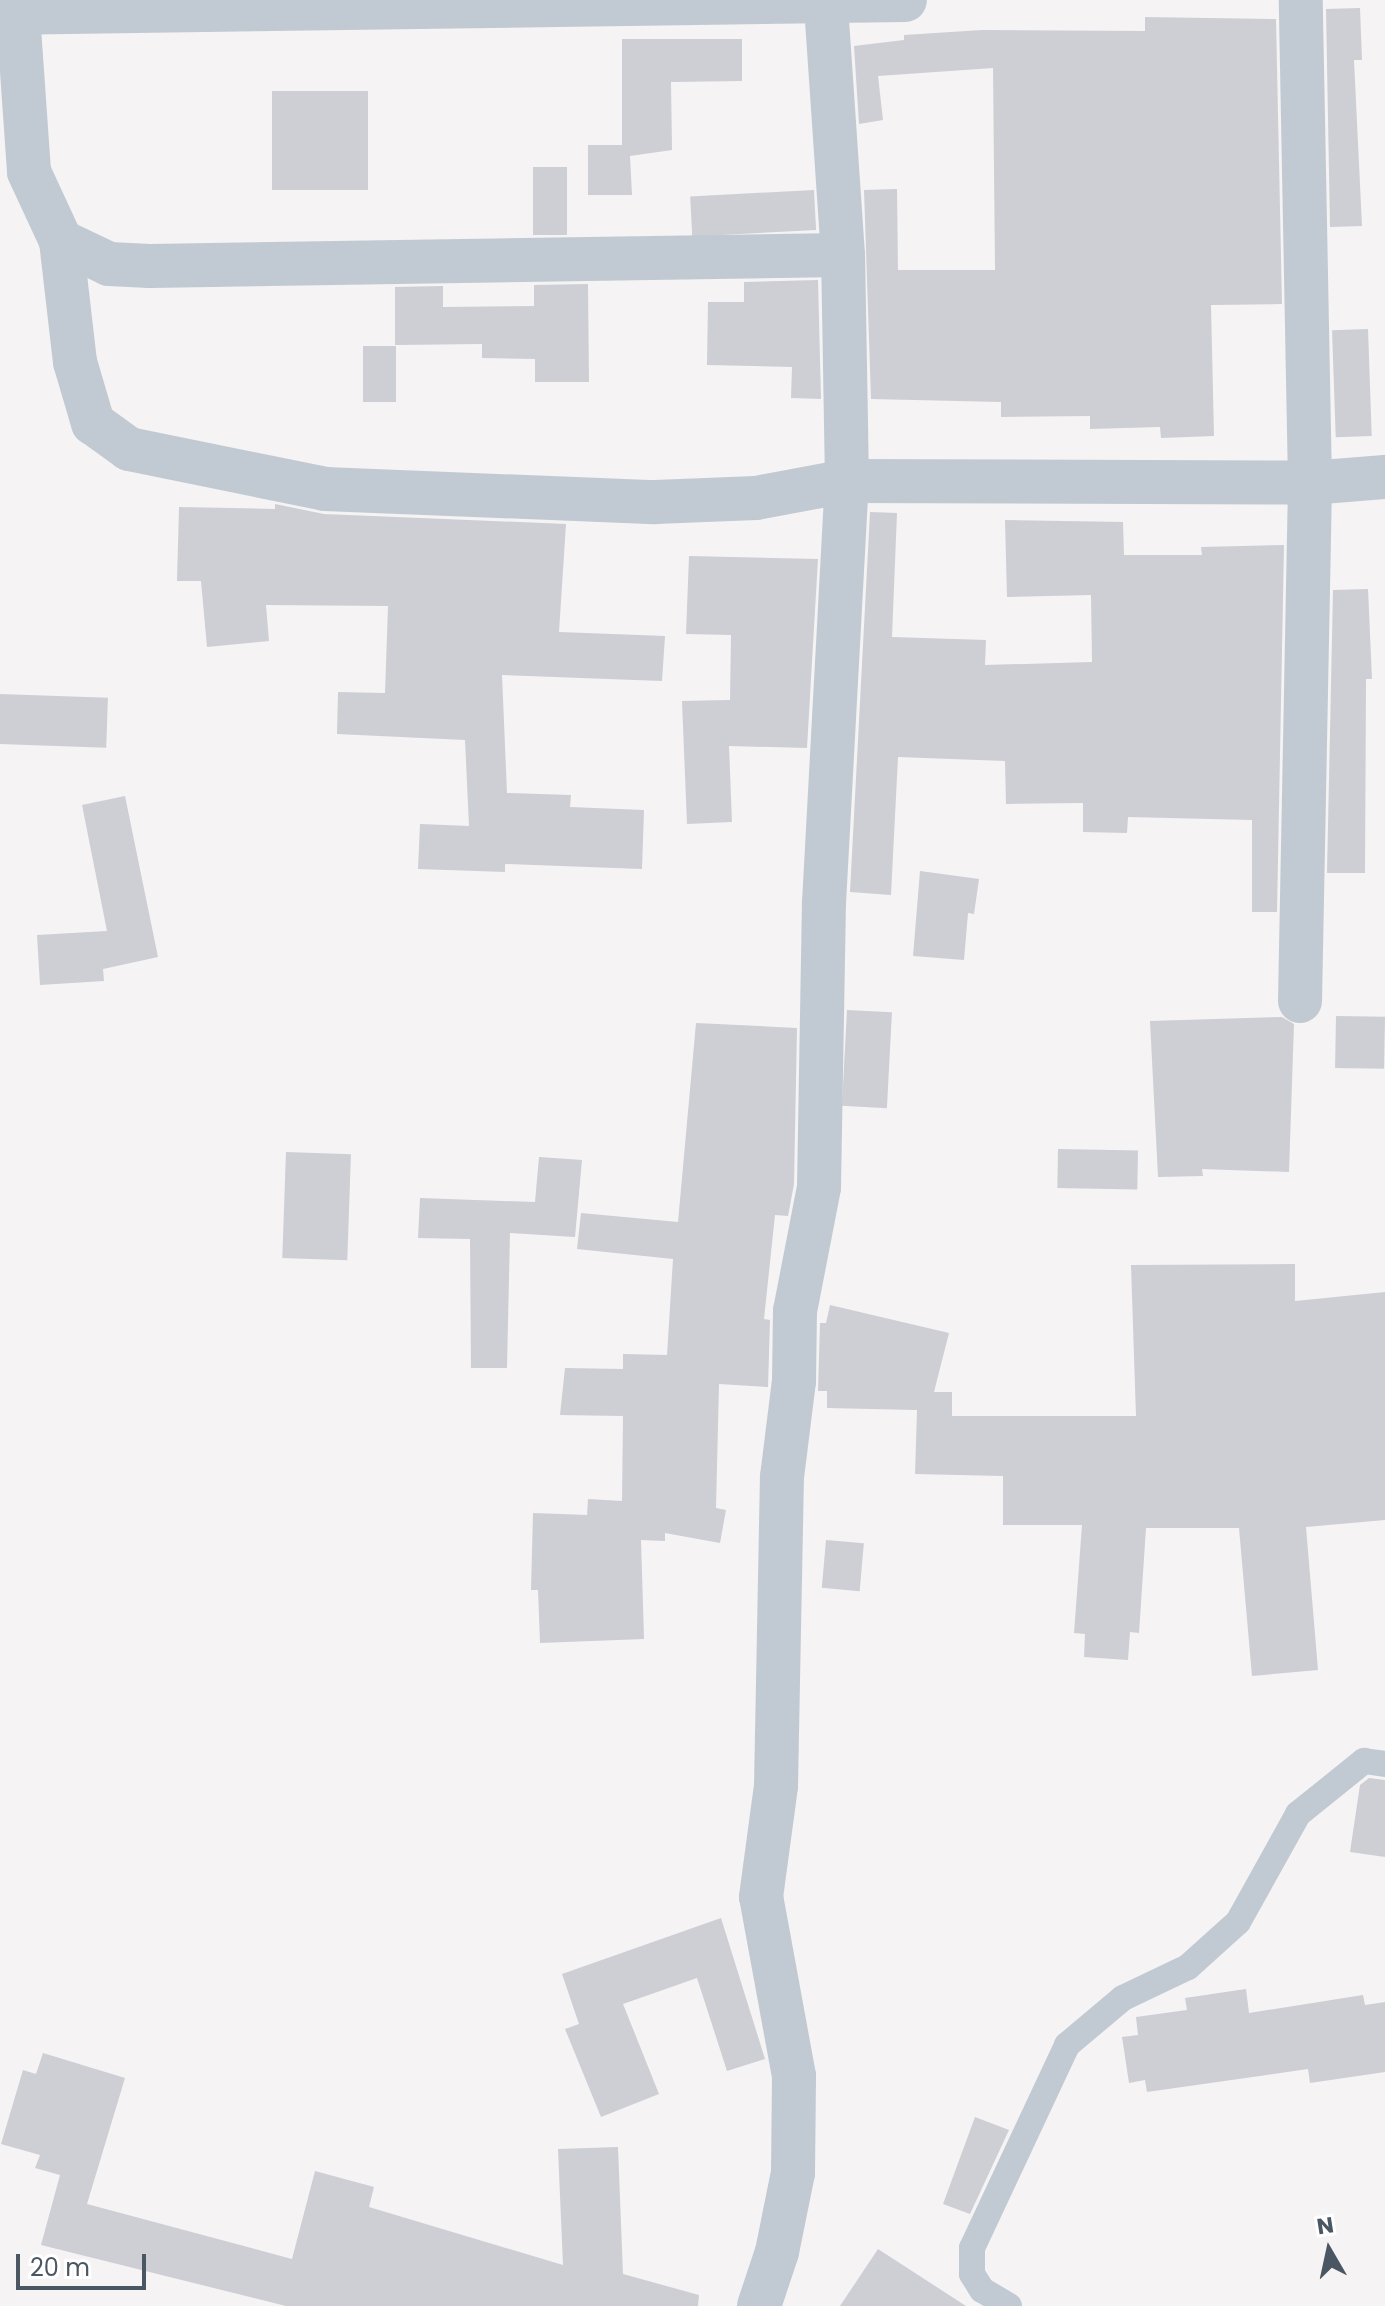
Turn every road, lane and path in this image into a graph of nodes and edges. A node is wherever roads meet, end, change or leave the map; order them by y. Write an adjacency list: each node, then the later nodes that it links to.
1 (905, 0): 3 (street)
2 (1301, 0): 9 (street)
3 (826, 5): 4 (street); 6 (street)
4 (9, 14): 5 (street)
5 (61, 241): 6 (street); 8 (street)
6 (843, 255): 8 (street)
7 (1385, 477): 9 (street)
8 (847, 481): 9 (street); 12 (street)
9 (1310, 483): 10 (street)
10 (1300, 1001)
11 (1385, 1764): 13 (lane)
12 (759, 2306)
13 (1009, 2306)

